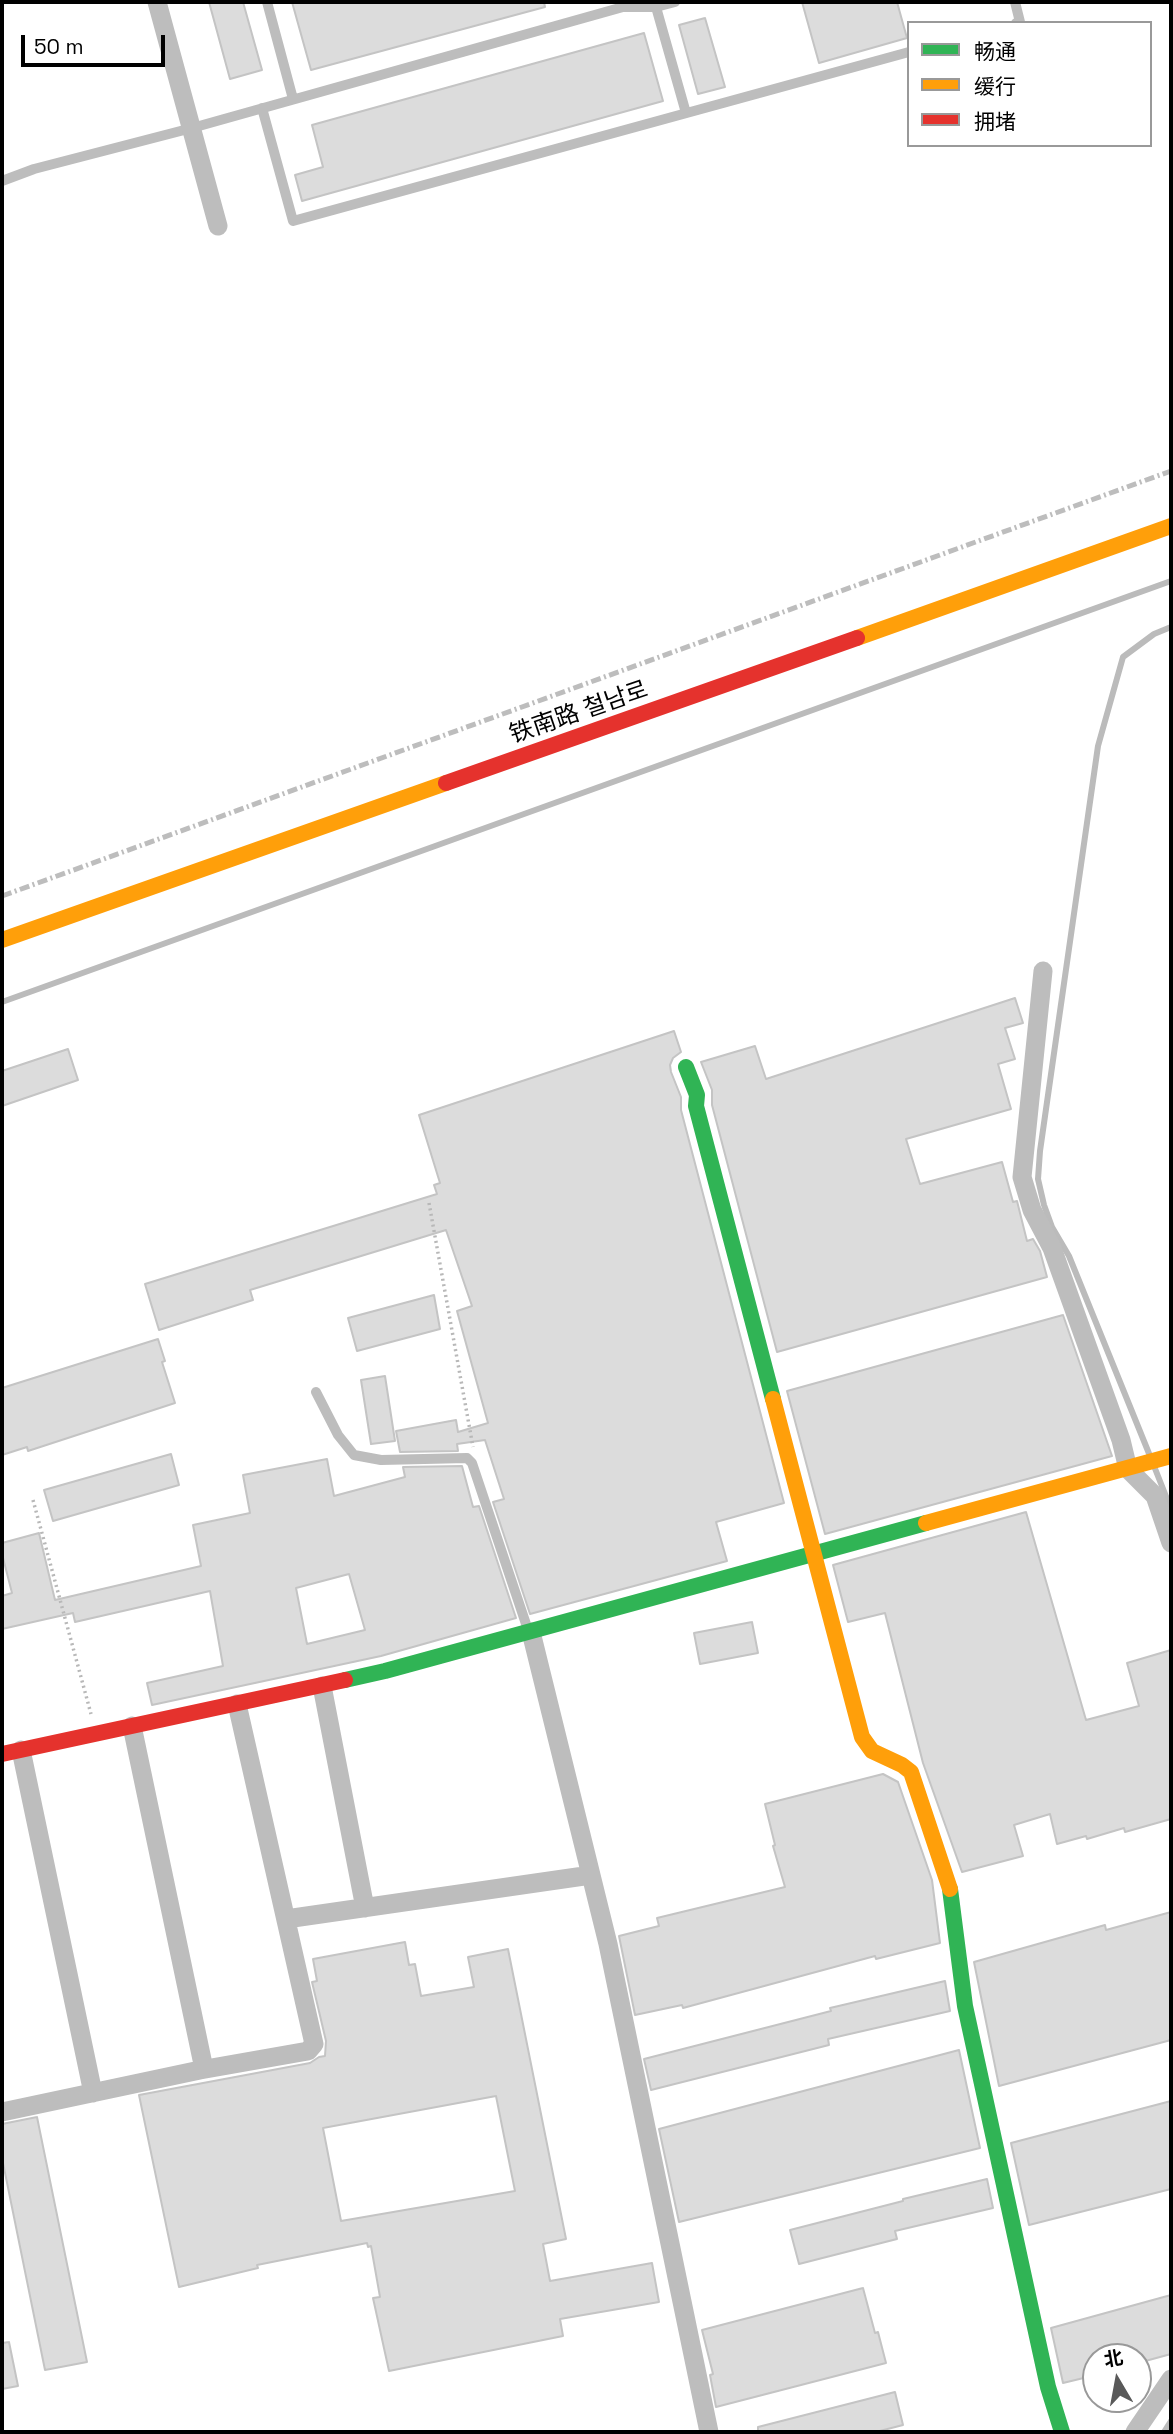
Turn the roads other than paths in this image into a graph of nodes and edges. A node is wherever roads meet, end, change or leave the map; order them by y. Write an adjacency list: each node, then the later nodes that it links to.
1 (157, 2): 12 (street)
2 (267, 2): 9 (lane)
3 (675, 2): 6 (lane)
4 (1015, 2): 7 (lane)
5 (622, 4): 6 (lane); 9 (lane)
6 (656, 7): 11 (lane)
7 (1020, 21)
8 (907, 53): 11 (lane)
9 (293, 99): 10 (lane)
10 (262, 108): 11 (lane); 12 (lane)
11 (687, 113)
12 (192, 128): 13 (lane); 14 (street)
13 (2, 181)
14 (218, 226)
15 (1171, 526): 16 (street, 铁南路 철남로)
16 (2, 940)
17 (1043, 971): 21 (street)
18 (686, 1067): 23 (street)
19 (316, 1392): 24 (lane)
20 (1168, 1457): 21 (street)
21 (1136, 1466): 22 (street); 23 (street)
22 (1171, 1543)
23 (815, 1555): 24 (street); 37 (street)
24 (530, 1632): 25 (street); 29 (street)
25 (322, 1686): 26 (street); 30 (street)
26 (237, 1704): 27 (street); 31 (street)
27 (132, 1726): 28 (street); 32 (street)
28 (11, 1752): 33 (street)
29 (591, 1875): 30 (street); 36 (street)
30 (365, 1908): 31 (street)
31 (286, 1919): 32 (street)
32 (204, 2069): 33 (street)
33 (93, 2093): 34 (street)
34 (2, 2112)
35 (1171, 2379): 38 (street)
36 (709, 2432)
37 (1062, 2432)
38 (1135, 2432)

